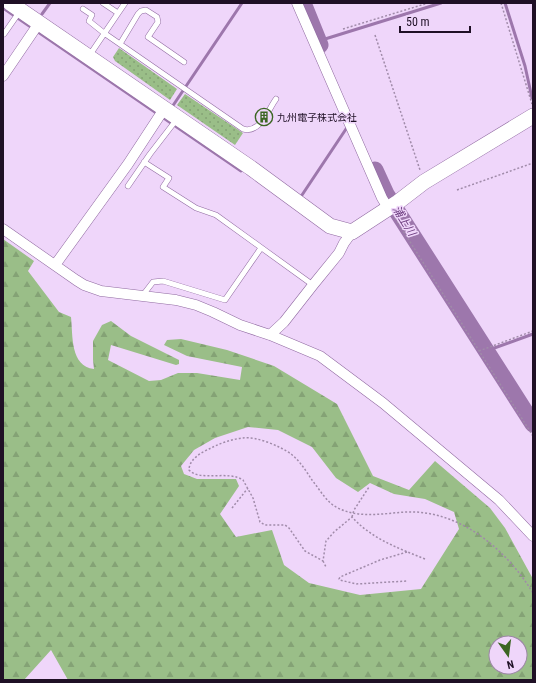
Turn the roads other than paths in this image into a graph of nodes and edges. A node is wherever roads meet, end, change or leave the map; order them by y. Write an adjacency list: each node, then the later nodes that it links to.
1 (103, 3): 6 (lane)
2 (125, 3): 6 (lane)
3 (297, 3): 20 (street)
4 (83, 9): 8 (lane)
5 (15, 12): 7 (street); 9 (lane)
6 (118, 13): 8 (lane)
7 (36, 28): 11 (street); 13 (street)
8 (104, 33): 10 (lane); 11 (lane)
9 (4, 34)
10 (120, 44): 12 (lane); 14 (lane)
11 (88, 57): 15 (street)
12 (184, 62)
13 (3, 76)
14 (276, 99)
15 (161, 114): 17 (street); 24 (street)
16 (533, 116): 20 (street)
17 (174, 122): 18 (lane); 22 (street)
18 (144, 162): 19 (lane); 23 (lane)
19 (128, 186)
20 (392, 206): 22 (street)
21 (3, 228): 24 (street)
22 (352, 232): 25 (street)
23 (262, 248): 25 (lane); 26 (lane)
24 (55, 265): 26 (street)
25 (313, 286): 27 (street)
26 (144, 295): 27 (street)
27 (270, 335): 28 (street)
28 (533, 536)

